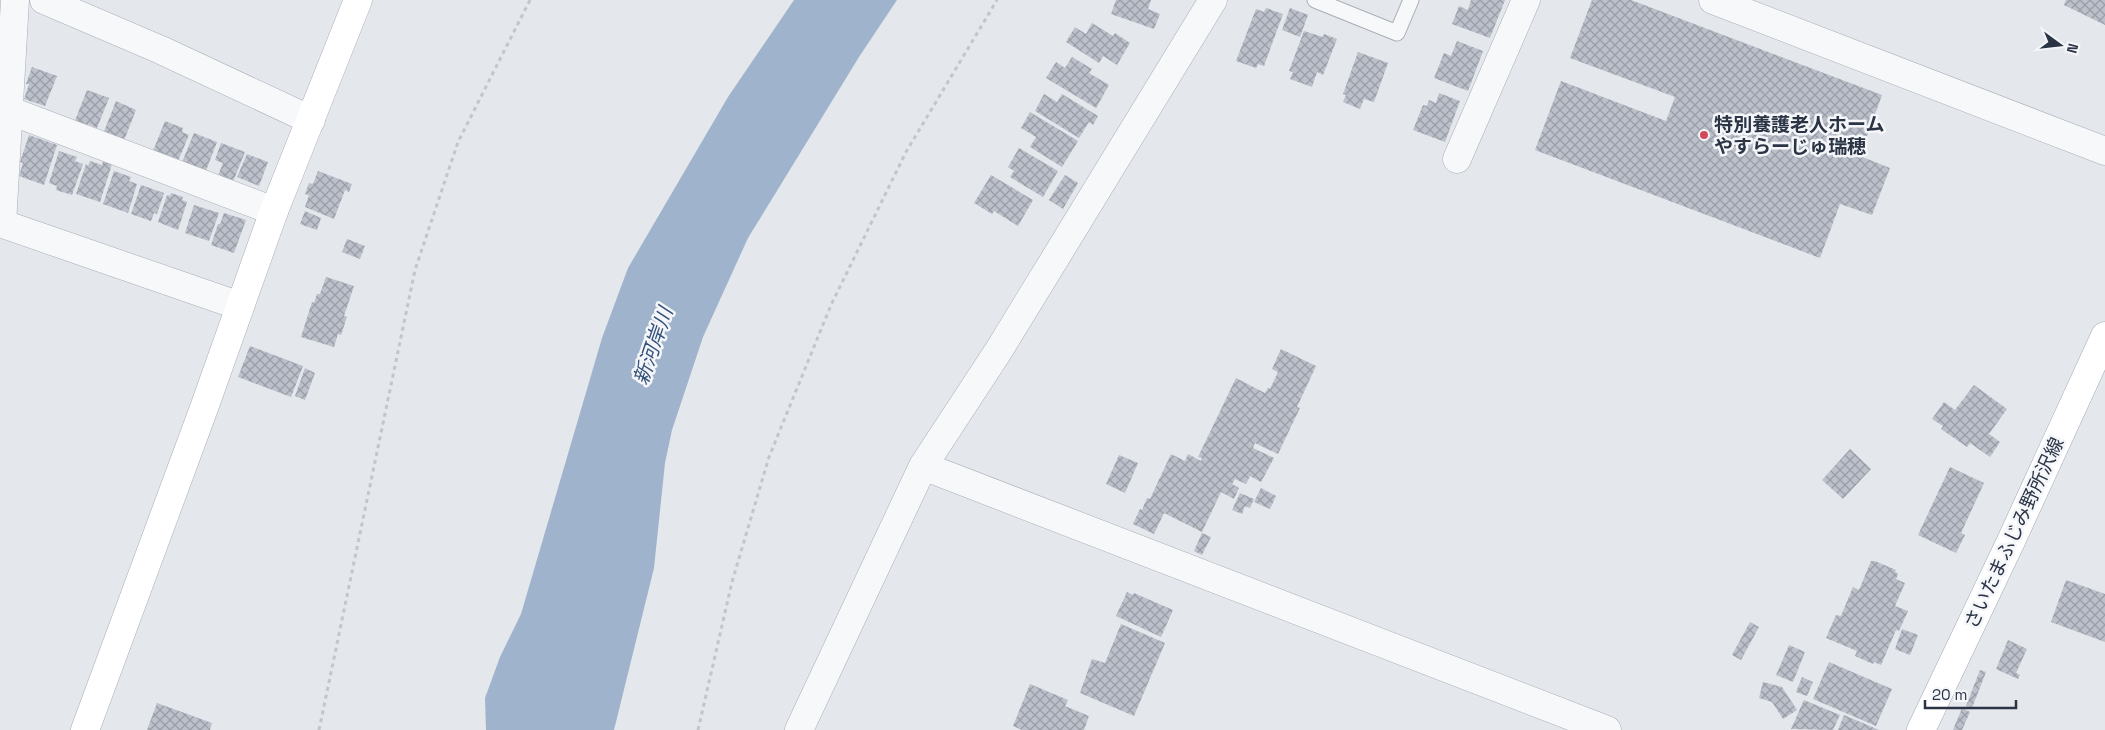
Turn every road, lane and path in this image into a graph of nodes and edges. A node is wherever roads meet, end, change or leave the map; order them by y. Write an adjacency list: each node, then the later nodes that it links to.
1 (15, 0): 11 (street)
2 (44, 0): 12 (street)
3 (358, 0): 12 (street)
4 (530, 0): 21 (path)
5 (997, 0): 22 (path)
6 (1212, 0): 19 (street)
7 (1315, 0): 8 (lane)
8 (1411, 0)
9 (1526, 0): 14 (street)
10 (1713, 0): 13 (street)
11 (8, 110): 15 (street); 16 (street)
12 (311, 120): 15 (street)
13 (2105, 151)
14 (1457, 159)
15 (274, 211): 17 (street)
16 (1, 223): 17 (street)
17 (240, 306): 20 (street)
18 (2105, 336): 25 (street, さいたまふじみ野所沢線)
19 (923, 466): 23 (street); 24 (street)
20 (85, 730)
21 (319, 730)
22 (698, 730)
23 (799, 730)
24 (1607, 730)
25 (1921, 730)

